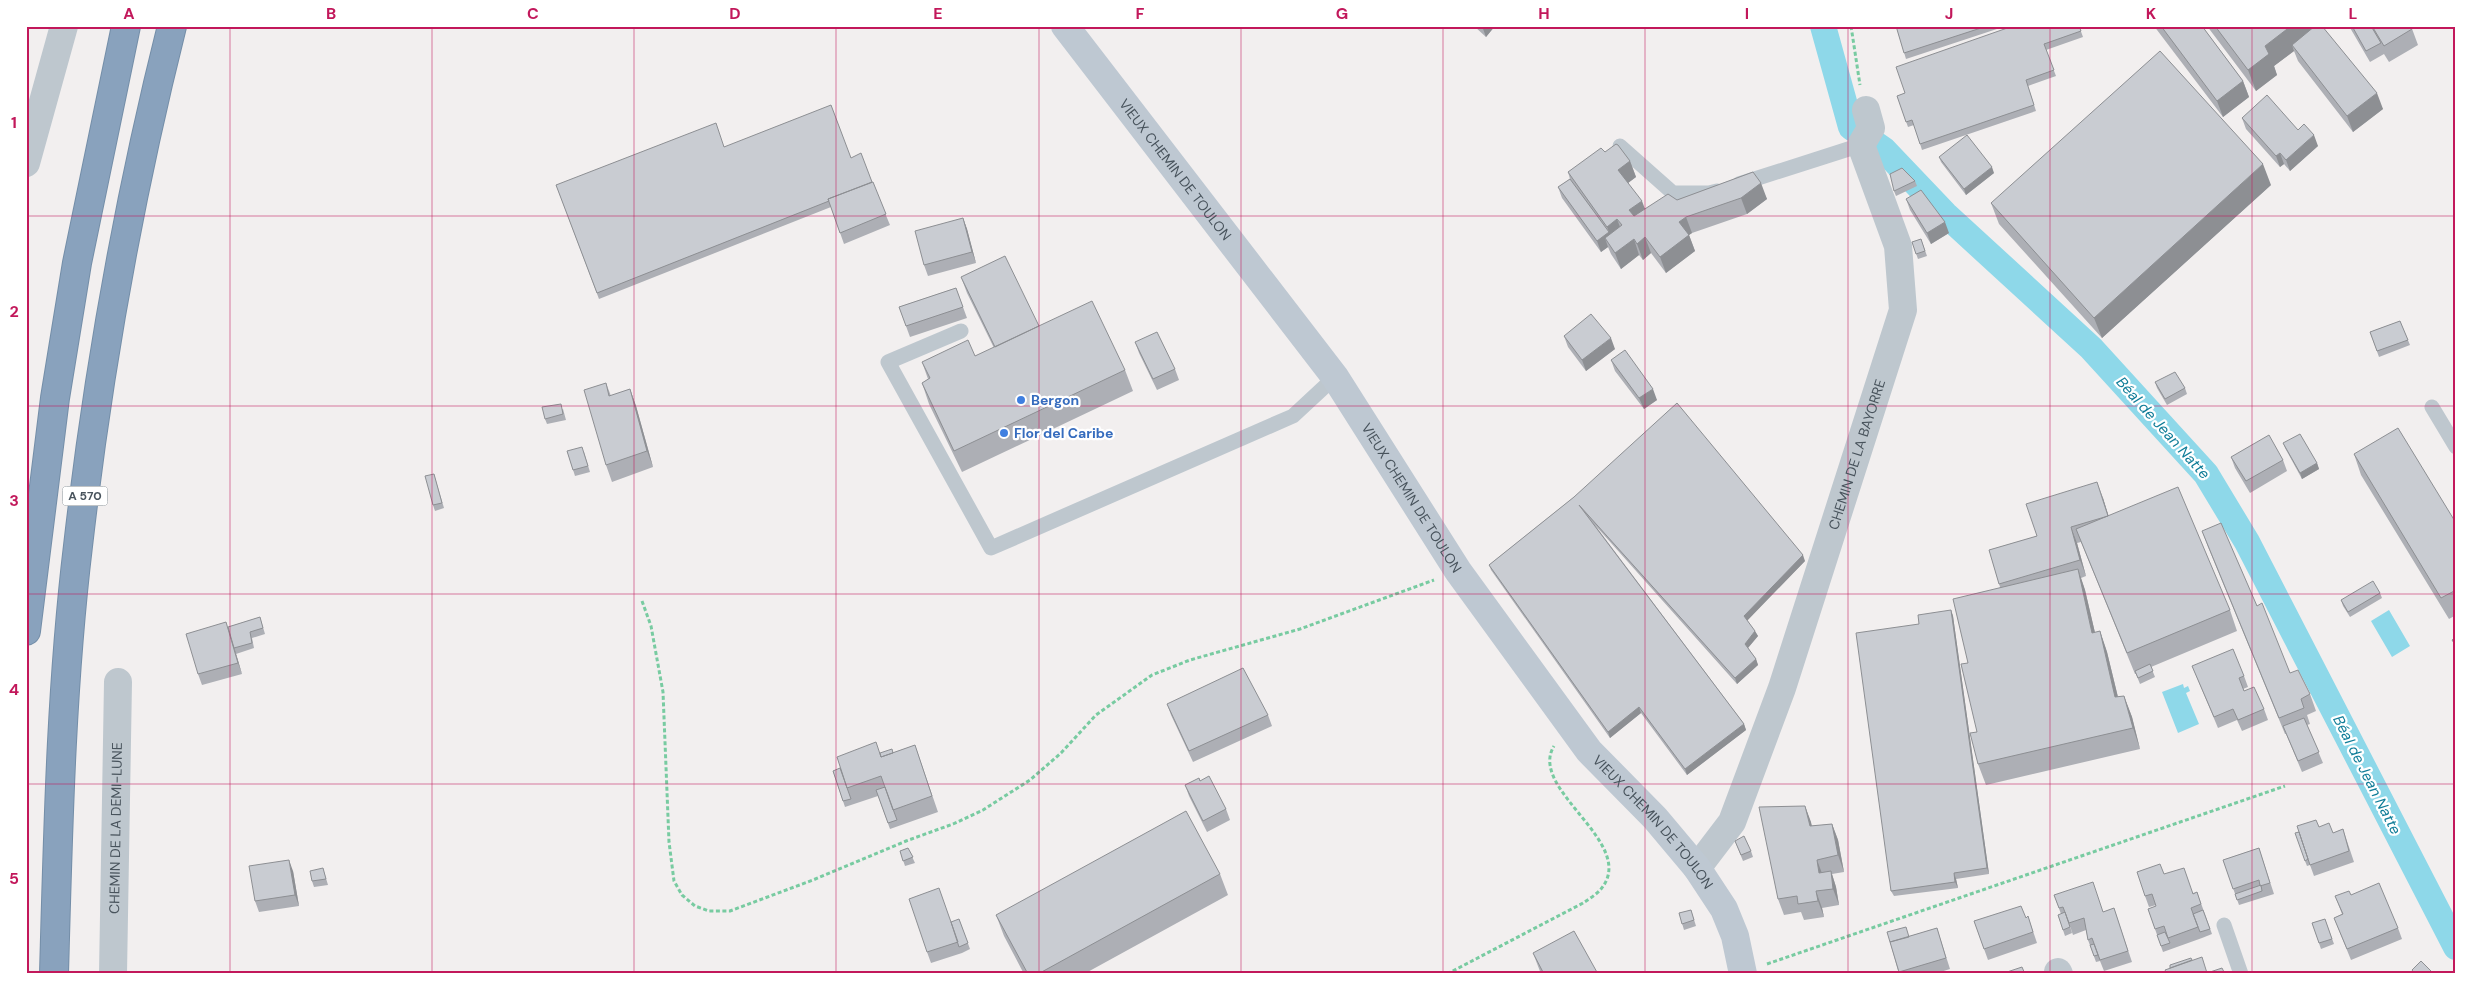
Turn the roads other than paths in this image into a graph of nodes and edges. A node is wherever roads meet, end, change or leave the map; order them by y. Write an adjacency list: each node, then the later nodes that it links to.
1 (64, 26): 7 (street)
2 (126, 26): 12 (highway, A 570)
3 (172, 26): 17 (highway, A 570)
4 (1065, 26): 9 (street, VIEUX CHEMIN DE TOULON)
5 (1865, 131): 6 (lane); 14 (street, CHEMIN DE LA BAYORRE)
6 (1620, 146)
7 (26, 163)
8 (961, 331): 9 (lane)
9 (1335, 377): 14 (street, VIEUX CHEMIN DE TOULON)
10 (2432, 407): 11 (lane)
11 (2456, 446)
12 (26, 631)
13 (118, 682): 18 (street, CHEMIN DE LA DEMI-LUNE)
14 (1697, 868): 16 (street, VIEUX CHEMIN DE TOULON)
15 (2224, 925): 19 (lane)
16 (1743, 972)
17 (54, 974)
18 (113, 974)
19 (2240, 974)

